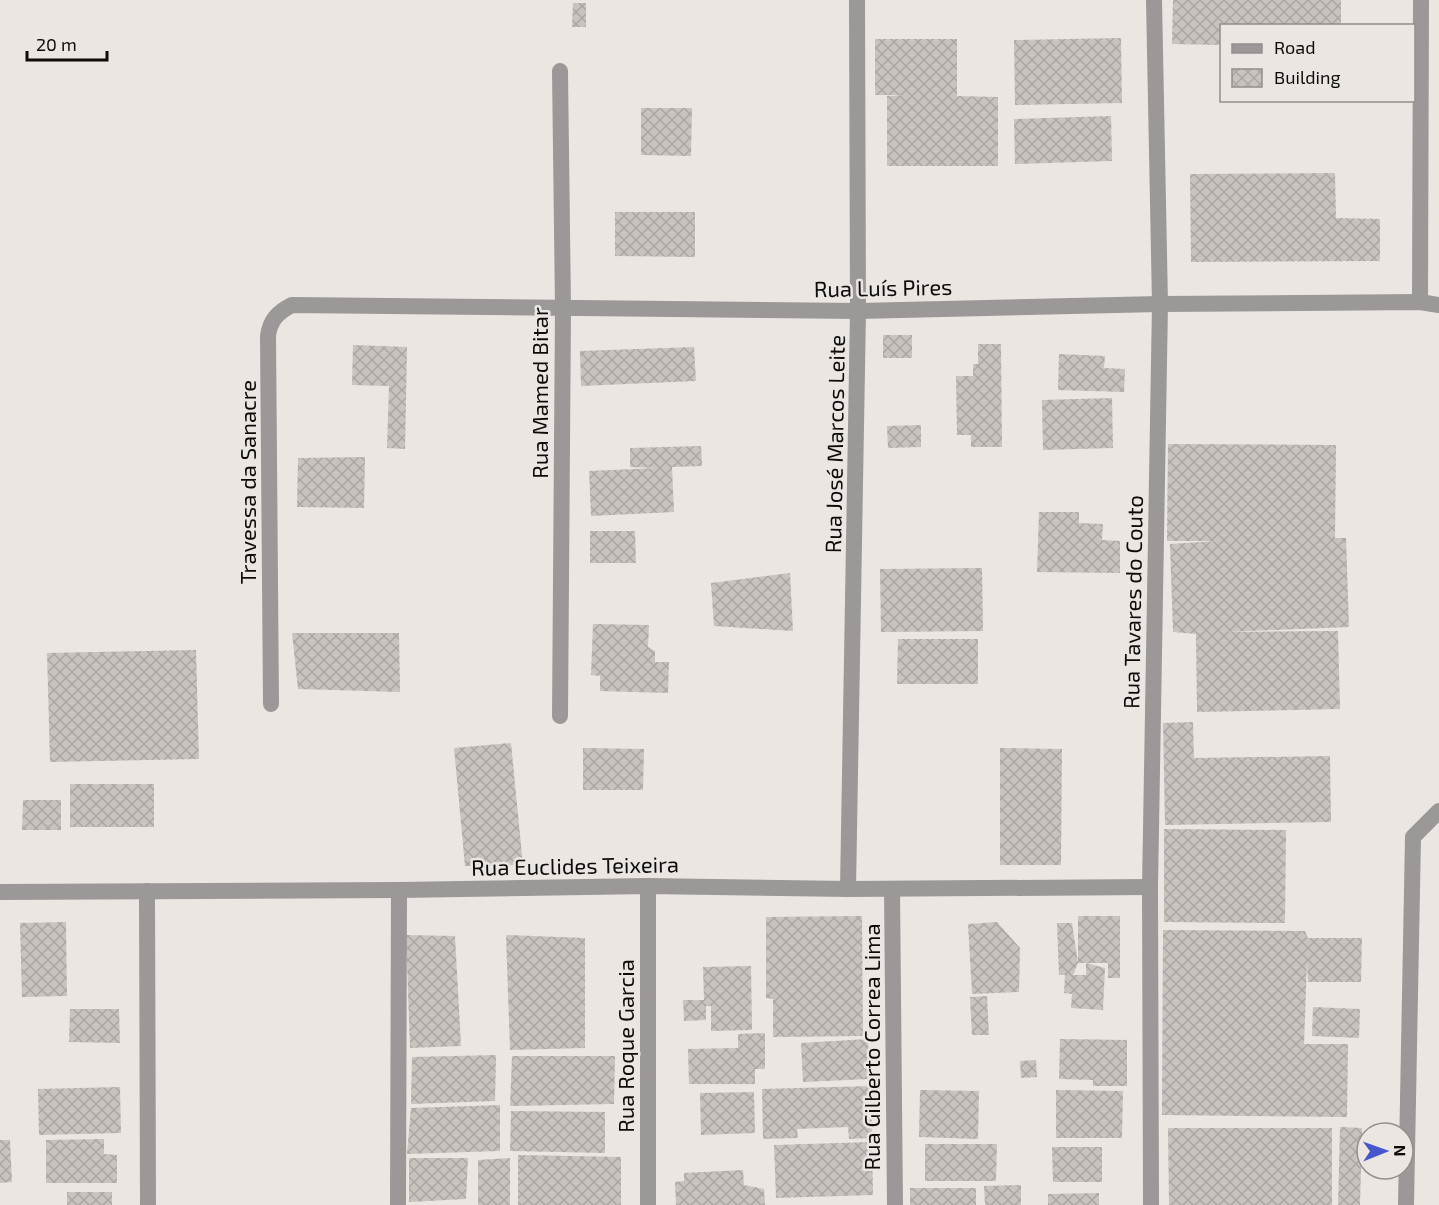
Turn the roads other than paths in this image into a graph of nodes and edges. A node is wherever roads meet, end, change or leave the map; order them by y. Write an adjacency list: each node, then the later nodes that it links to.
1 (857, 0): 10 (street, Rua José Marcos Leite)
2 (1154, 0): 7 (street, Rua Tavares do Couto)
3 (1421, 0): 5 (street)
4 (560, 71): 9 (street, Rua Mamed Bitar)
5 (1420, 302): 7 (street, Rua Luís Pires); 8 (street, Rua Luís Pires)
6 (327, 304): 9 (street, Rua Luís Pires); 11 (street, Travessa da Sanacre)
7 (1160, 304): 10 (street, Rua Luís Pires); 15 (street, Rua Tavares do Couto)
8 (1439, 305)
9 (562, 308): 10 (street, Rua Luís Pires); 12 (street, Rua Mamed Bitar)
10 (858, 311): 16 (street, Rua José Marcos Leite)
11 (271, 704)
12 (560, 716)
13 (1439, 811): 26 (street)
14 (648, 886): 16 (street, Rua Euclides Teixeira); 18 (street, Rua Euclides Teixeira); 23 (street, Rua Roque Garcia)
15 (1150, 887): 17 (street, Rua Euclides Teixeira); 25 (street, Rua Tavares do Couto)
16 (848, 889): 17 (street, Rua Euclides Teixeira)
17 (892, 889): 24 (street, Rua Gilberto Correa Lima)
18 (399, 890): 19 (street, Rua Euclides Teixeira); 22 (street)
19 (147, 891): 20 (street, Rua Euclides Teixeira); 21 (street)
20 (0, 892)
21 (148, 1205)
22 (398, 1205)
23 (648, 1205)
24 (895, 1205)
25 (1150, 1205)
26 (1406, 1205)

